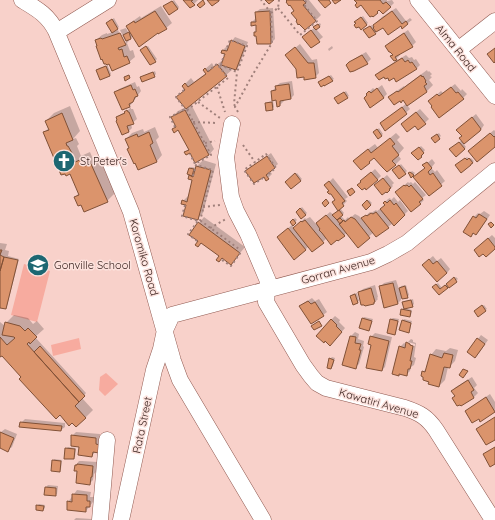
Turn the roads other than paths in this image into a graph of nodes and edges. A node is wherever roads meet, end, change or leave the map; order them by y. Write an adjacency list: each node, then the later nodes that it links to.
1 (22, 0): 5 (street, Koromiko Road)
2 (108, 0): 5 (street)
3 (418, 0): 6 (street, Alma Road)
4 (495, 21): 6 (street)
5 (56, 31): 11 (street, Koromiko Road)
6 (458, 50): 7 (street, Alma Road)
7 (492, 88)
8 (233, 124): 10 (street, Kawatiri Avenue)
9 (495, 171): 10 (street, Gorran Avenue)
10 (267, 290): 11 (street, Gorran Avenue); 16 (street, Kawatiri Avenue)
11 (165, 330): 14 (street, Rata Street); 15 (street, Koromiko Road)
12 (107, 440): 13 (street)
13 (100, 520)
14 (121, 520)
15 (263, 520)
16 (493, 520)

